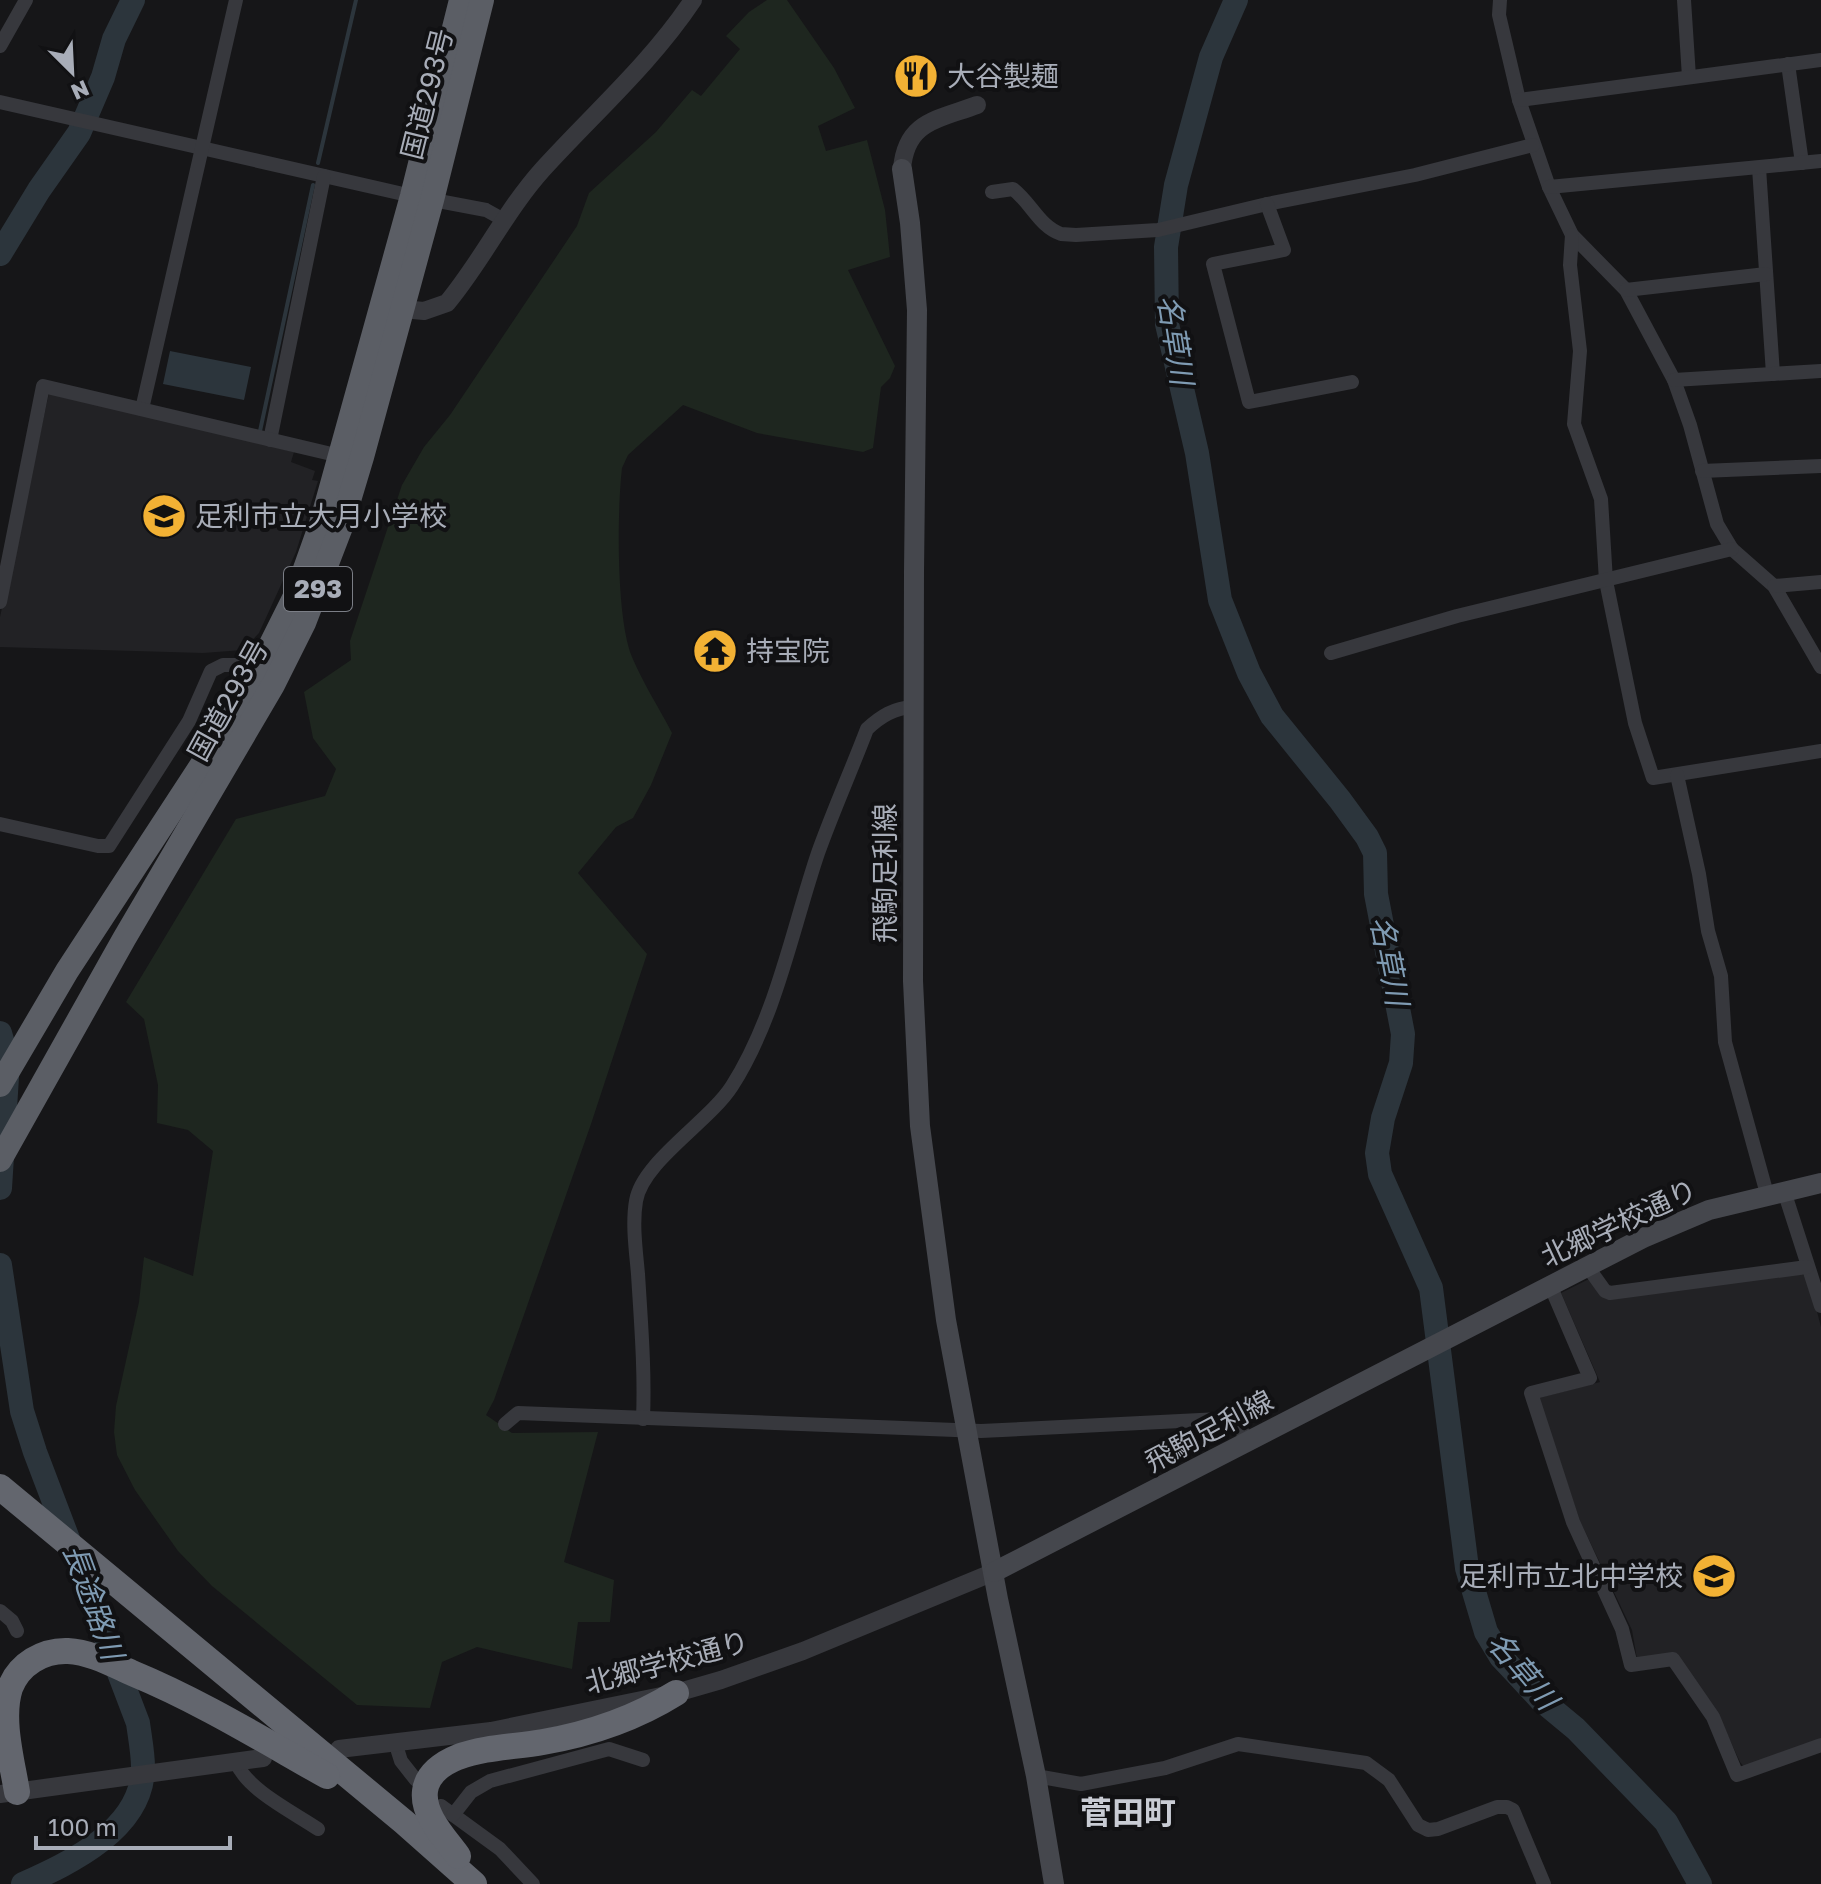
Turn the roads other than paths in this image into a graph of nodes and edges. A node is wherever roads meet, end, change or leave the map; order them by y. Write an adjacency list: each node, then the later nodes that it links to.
1 (26, 0): 8 (street)
2 (236, 0): 16 (street)
3 (461, 0): 24 (highway, 国道293号 / 293)
4 (482, 0): 24 (highway, 国道293号 / 293)
5 (693, 0): 26 (street)
6 (1500, 0): 12 (street)
7 (1684, 0): 11 (street)
8 (0, 46)
9 (1821, 60): 10 (street)
10 (1788, 64): 11 (street); 18 (street)
11 (1689, 77): 12 (street)
12 (1519, 100): 15 (street)
13 (0, 102): 16 (street)
14 (977, 105): 20 (street)
15 (1533, 145): 22 (street); 25 (street)
16 (204, 147): 21 (street); 35 (street)
17 (1821, 161): 18 (street)
18 (1802, 163): 19 (street)
19 (1759, 168): 22 (street); 28 (street)
20 (902, 169): 48 (main road, 飛駒足利線)
21 (324, 176): 24 (street); 36 (street)
22 (1549, 187): 27 (street)
23 (992, 192): 25 (street)
24 (422, 198): 26 (street); 30 (highway, 国道293号 / 293); 37 (highway, 国道293号 / 293)
25 (1267, 204): 34 (street)
26 (504, 220): 30 (street)
27 (1572, 235): 29 (street); 41 (street)
28 (1766, 274): 29 (street); 32 (street)
29 (1626, 290): 33 (street)
30 (402, 309): 47 (highway, 国道293号 / 293)
31 (1821, 371): 32 (street)
32 (1773, 374): 33 (street)
33 (1674, 380): 39 (street)
34 (1352, 382)
35 (142, 409): 36 (street); 44 (street)
36 (270, 440): 37 (street)
37 (340, 456): 47 (highway, 国道293号 / 293)
38 (1821, 466): 39 (street)
39 (1702, 471): 40 (street)
40 (1732, 549): 41 (street); 43 (street)
41 (1606, 581): 45 (street); 50 (street)
42 (1821, 582): 43 (street)
43 (1774, 586): 46 (street)
44 (0, 602)
45 (1331, 653)
46 (1821, 667)
47 (265, 680): 51 (street); 52 (highway, 国道293号 / 293); 53 (highway, 国道293号 / 293)
48 (913, 707): 61 (street); 63 (main road, 飛駒足利線)
49 (1821, 751): 50 (street)
50 (1677, 775): 55 (street)
51 (0, 824)
52 (0, 1085)
53 (0, 1160)
54 (1821, 1183): 55 (main road, 北郷学校通り)
55 (1776, 1193): 56 (main road, 北郷学校通り); 57 (street)
56 (1587, 1266): 57 (street); 58 (main road, 北郷学校通り)
57 (1807, 1267): 59 (street)
58 (1550, 1285): 60 (main road, 北郷学校通り); 74 (street)
59 (1821, 1306)
60 (1450, 1337): 64 (main road, 飛駒足利線)
61 (643, 1419): 62 (street); 63 (street)
62 (505, 1424)
63 (967, 1430): 64 (street); 68 (main road, 飛駒足利線)
64 (1249, 1441): 68 (main road, 飛駒足利線)
65 (0, 1487): 67 (highway)
66 (0, 1504): 67 (highway)
67 (40, 1527): 69 (highway)
68 (994, 1572): 72 (street, 北郷学校通り); 80 (main road, 飛駒足利線)
69 (113, 1585): 79 (highway); 85 (highway)
70 (0, 1611): 71 (street)
71 (17, 1631)
72 (676, 1693): 73 (street, 北郷学校通り); 85 (highway)
73 (395, 1742): 75 (street, 北郷学校通り); 81 (street)
74 (1821, 1745)
75 (339, 1749)
76 (263, 1758): 78 (street)
77 (643, 1760): 86 (street)
78 (236, 1762): 82 (street); 83 (street)
79 (327, 1776): 82 (highway); 84 (highway)
80 (1036, 1776): 87 (main road, 飛駒足利線); 88 (street)
81 (416, 1780)
82 (8, 1793)
83 (318, 1829)
84 (450, 1884)
85 (476, 1884)
86 (533, 1884)
87 (1054, 1884)
88 (1544, 1884)

